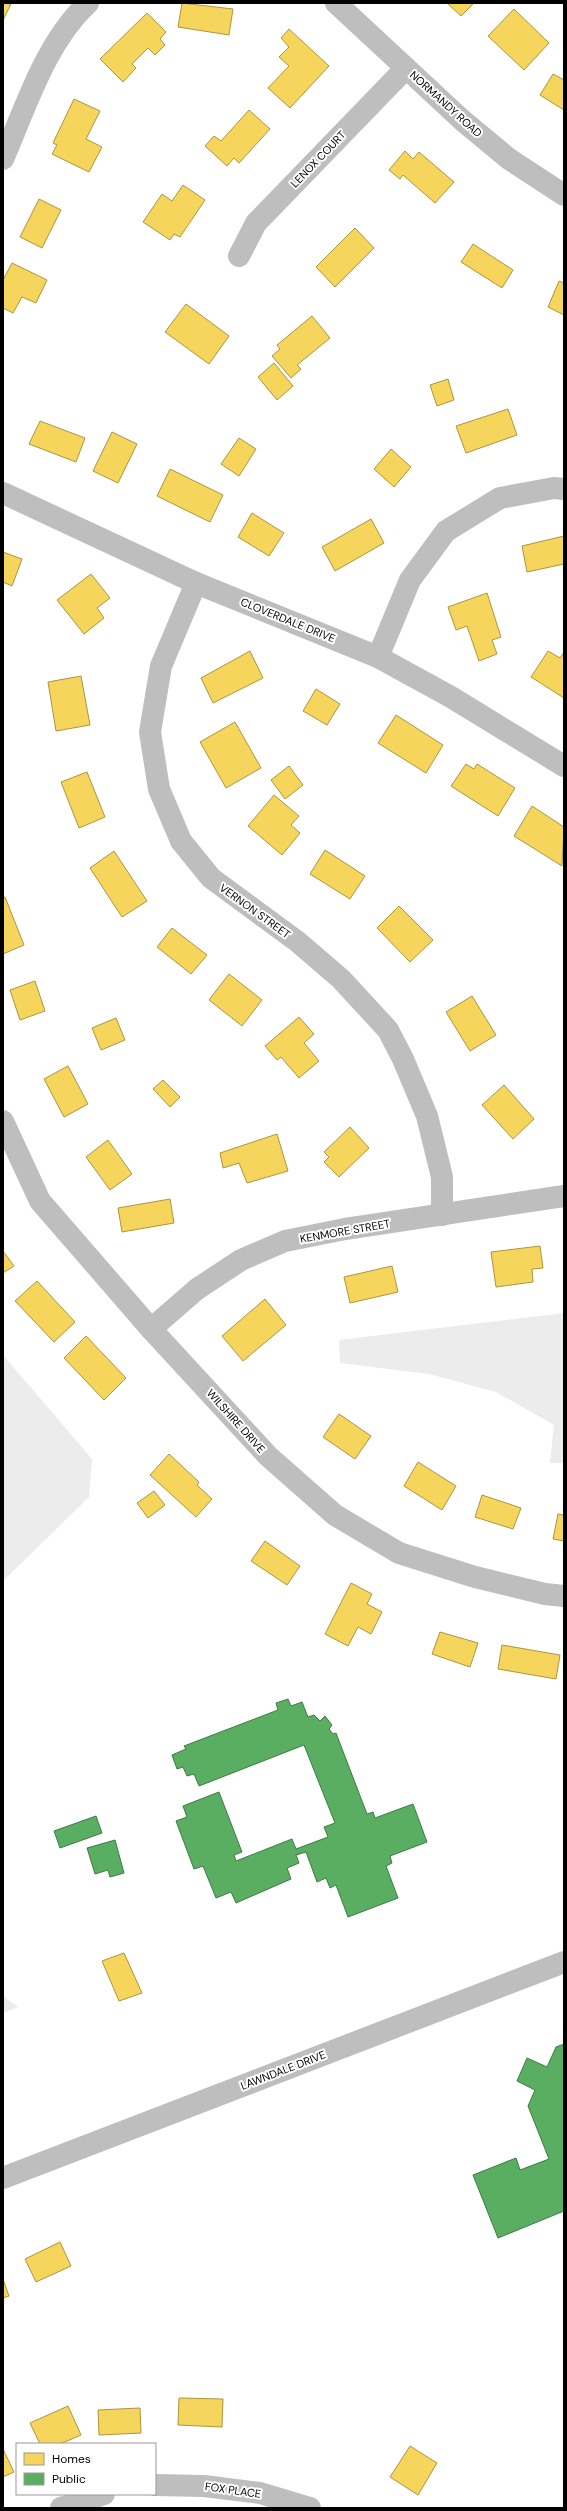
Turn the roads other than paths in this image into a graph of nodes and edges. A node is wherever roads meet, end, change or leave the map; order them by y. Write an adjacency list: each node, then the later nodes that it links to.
1 (88, 3): 4 (street)
2 (336, 3): 3 (street, NORMANDY ROAD)
3 (406, 68): 5 (street, NORMANDY ROAD); 6 (street, LENOX COURT)
4 (3, 159)
5 (564, 195)
6 (239, 256)
7 (564, 490): 10 (street)
8 (3, 494): 9 (street, CLOVERDALE DRIVE)
9 (196, 583): 10 (street, CLOVERDALE DRIVE); 14 (street, VERNON STREET)
10 (378, 657): 11 (street, CLOVERDALE DRIVE)
11 (564, 766)
12 (3, 1121): 15 (street, WILSHIRE DRIVE)
13 (564, 1196): 14 (street, KENMORE STREET)
14 (442, 1215): 15 (street, KENMORE STREET)
15 (151, 1329): 16 (street, WILSHIRE DRIVE)
16 (564, 1596)
17 (564, 1962): 18 (street, LAWNDALE DRIVE)
18 (3, 2178)
19 (156, 2485): 22 (street, FOX PLACE)
20 (101, 2495): 21 (street)
21 (61, 2508)
22 (310, 2508)

